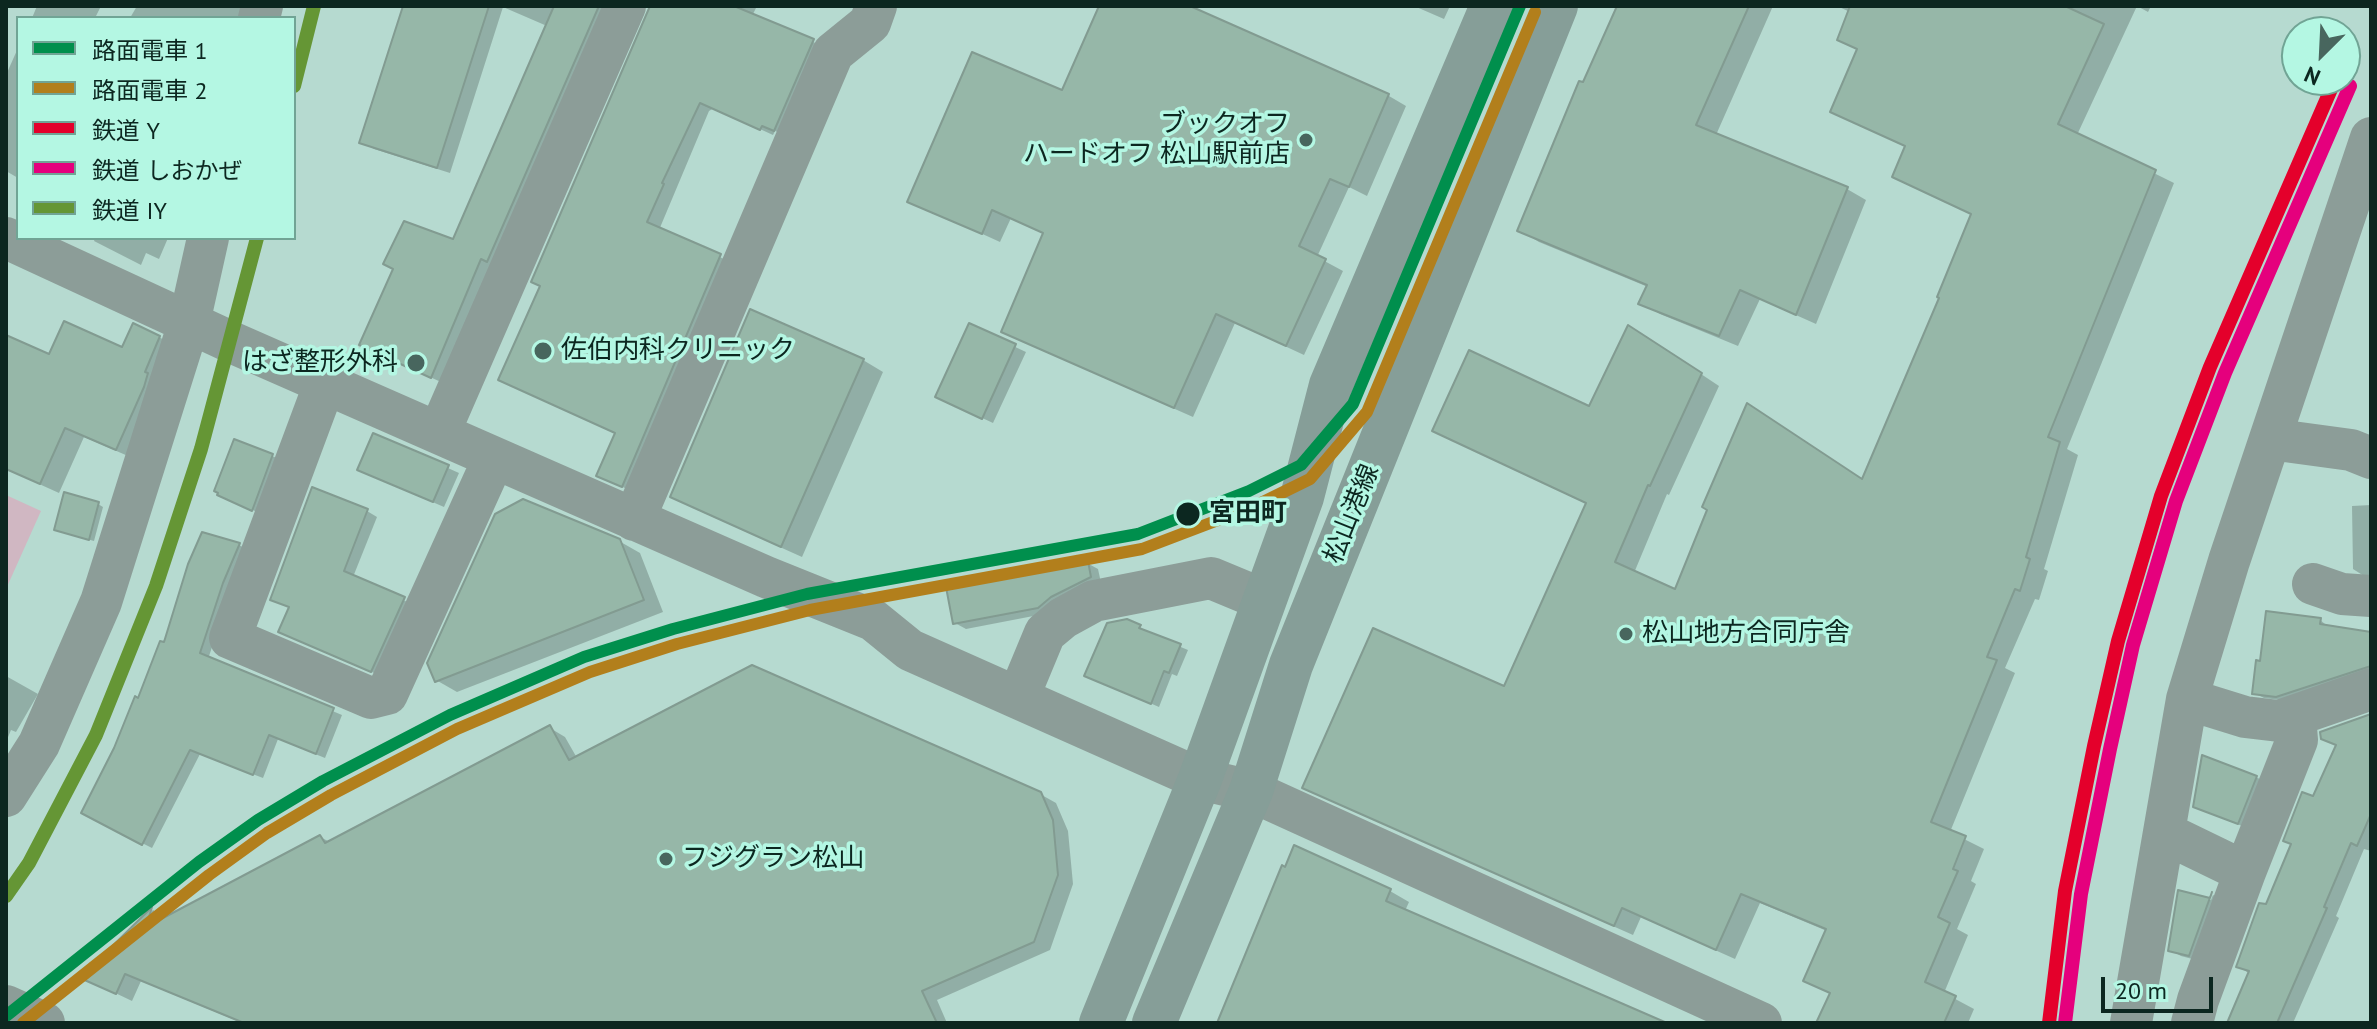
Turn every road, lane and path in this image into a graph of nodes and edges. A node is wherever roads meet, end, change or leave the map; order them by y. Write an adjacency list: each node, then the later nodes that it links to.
1 (625, 6): 11 (street)
2 (876, 6): 15 (street)
3 (1492, 6): 16 (main road, 松山港線)
4 (1556, 6): 22 (main road, 松山港線)
5 (2371, 138): 6 (street)
6 (2359, 218): 12 (street)
7 (6, 238): 9 (street)
8 (208, 240): 9 (street)
9 (189, 323): 10 (street); 23 (street)
10 (325, 383): 11 (street); 13 (street)
11 (439, 433): 13 (street)
12 (2270, 439): 14 (street); 19 (street)
13 (494, 458): 15 (street)
14 (2371, 458)
15 (634, 520): 18 (street)
16 (1264, 600): 18 (street); 21 (main road, 松山港線)
17 (2371, 689): 20 (street)
18 (1018, 698): 21 (street)
19 (2187, 699): 20 (street); 31 (street)
20 (2295, 716): 25 (street)
21 (1200, 779): 22 (street); 28 (main road, 松山港線)
22 (1251, 791): 29 (main road, 松山港線); 30 (street)
23 (6, 796)
24 (2179, 840): 25 (street)
25 (2245, 872): 32 (street)
26 (6, 1006): 27 (street)
27 (44, 1023)
28 (1101, 1023)
29 (1154, 1023)
30 (1761, 1023)
31 (2131, 1023)
32 (2192, 1023)

